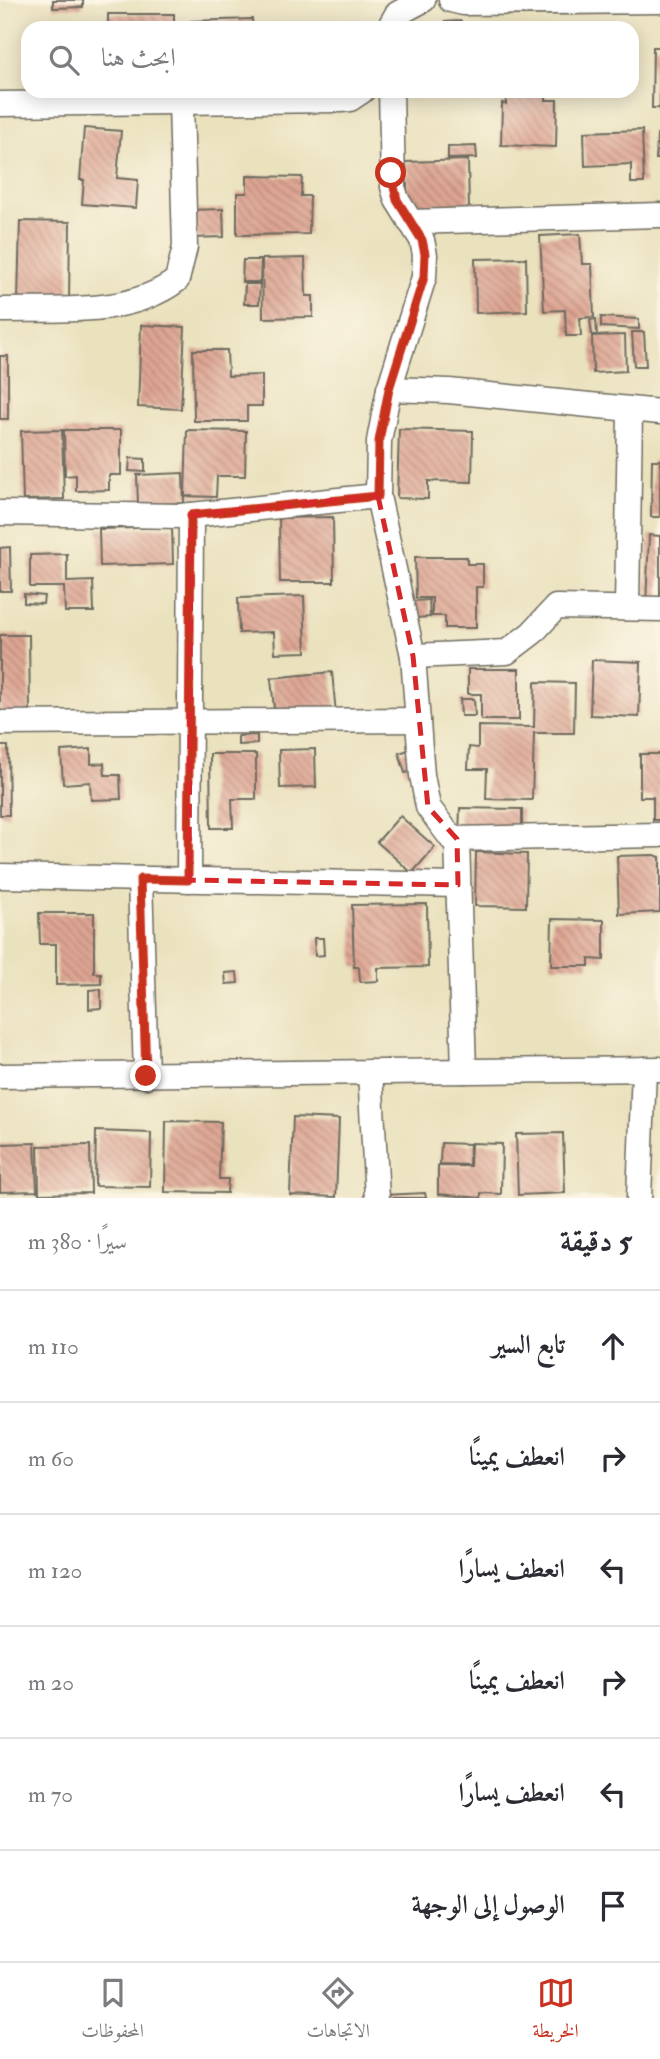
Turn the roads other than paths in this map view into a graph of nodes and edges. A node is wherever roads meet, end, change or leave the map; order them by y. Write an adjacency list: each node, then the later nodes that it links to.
1 (423, 0): 4 (street)
2 (459, 1): 3 (street)
3 (660, 1)
4 (392, 21)
5 (352, 98): 8 (street)
6 (391, 98): 10 (street)
7 (0, 104): 8 (street)
8 (181, 104): 11 (street)
9 (660, 215): 10 (street)
10 (410, 222): 12 (street)
11 (0, 310)
12 (389, 389): 13 (street); 15 (street)
13 (630, 411): 14 (street); 18 (street)
14 (660, 412)
15 (378, 496): 17 (street); 20 (street)
16 (0, 513): 17 (street)
17 (191, 515): 22 (street)
18 (627, 608): 19 (street); 20 (street)
19 (660, 609)
20 (413, 656): 21 (street)
21 (418, 720): 22 (street); 25 (street)
22 (190, 722): 23 (street); 28 (street)
23 (0, 723)
24 (660, 835): 25 (street)
25 (457, 839): 29 (street)
26 (0, 876): 27 (street)
27 (140, 879): 28 (street); 34 (street)
28 (188, 880): 29 (street)
29 (458, 885): 31 (street)
30 (652, 1069): 31 (street); 36 (street)
31 (464, 1071): 32 (street)
32 (370, 1072): 34 (street); 35 (street)
33 (0, 1076): 34 (street)
34 (146, 1076)
35 (377, 1198)
36 (639, 1198)

